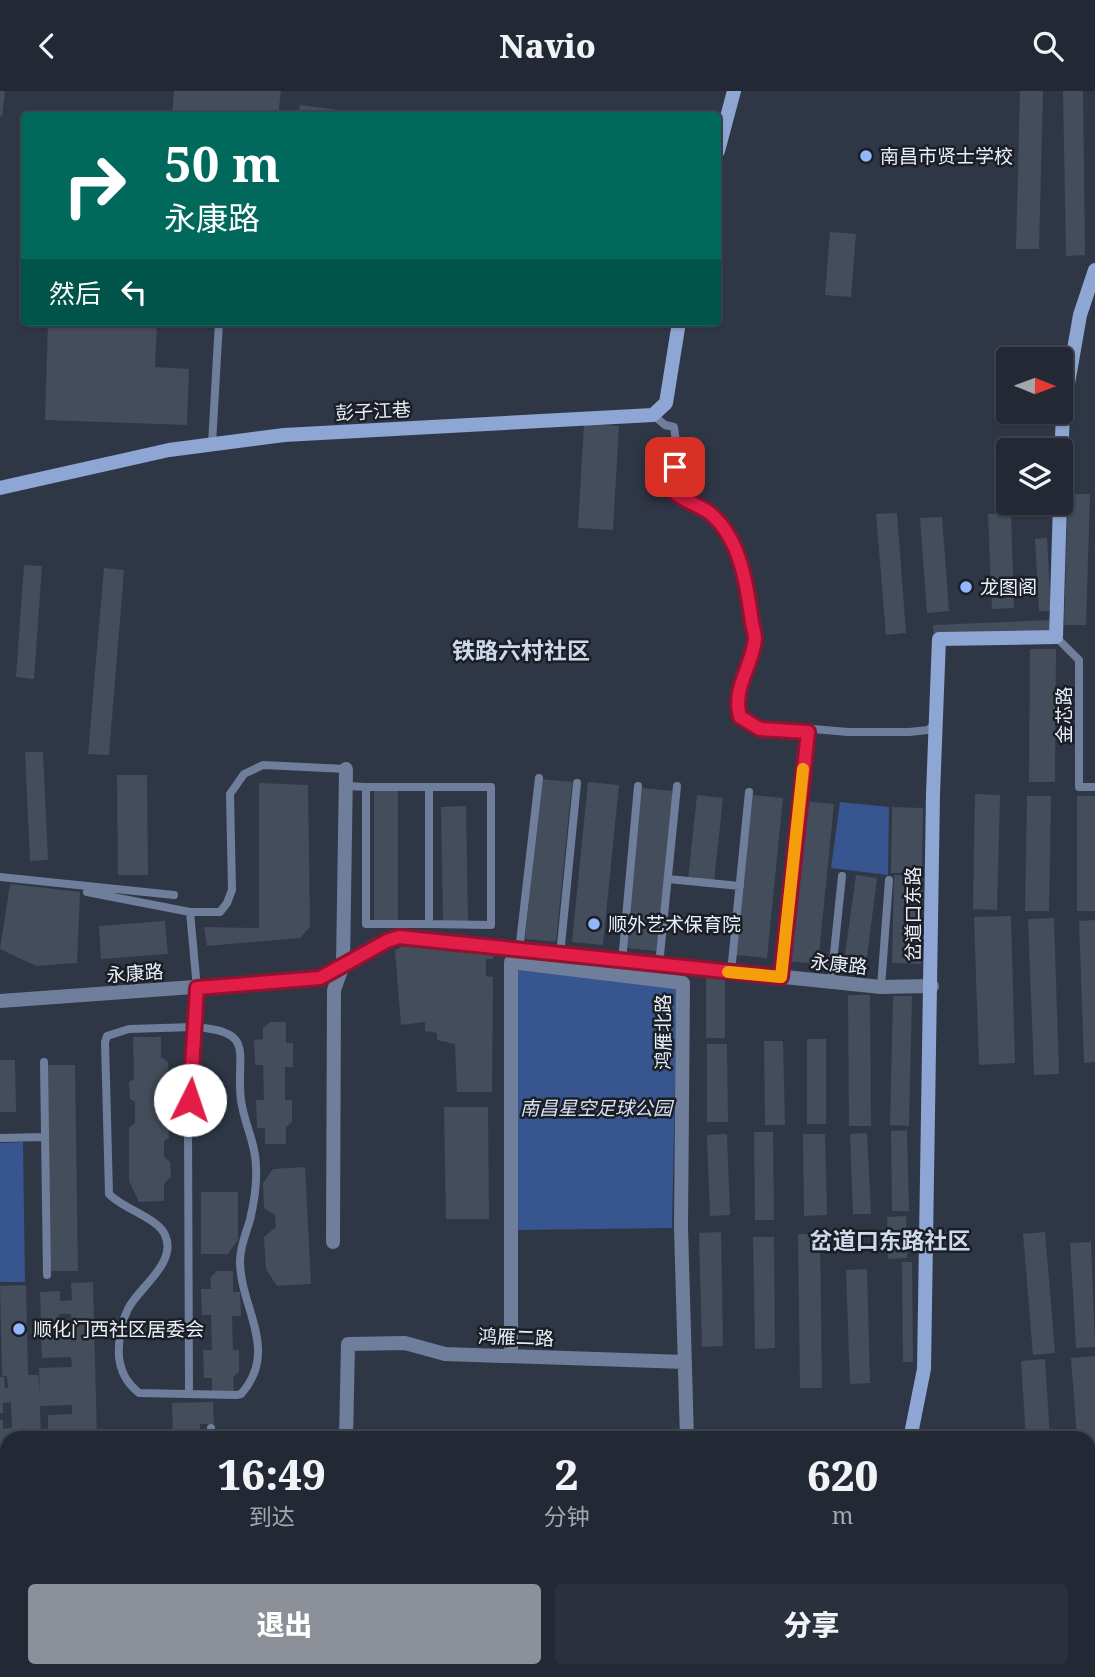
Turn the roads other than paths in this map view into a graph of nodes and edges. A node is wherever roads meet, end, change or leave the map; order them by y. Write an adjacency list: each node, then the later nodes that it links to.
1 (734, 91): 2 (street)
2 (721, 140)
3 (1095, 270): 7 (street)
4 (219, 326): 8 (lane)
5 (678, 326): 6 (street)
6 (653, 415): 8 (street, 彭子江巷); 13 (lane)
7 (1062, 438)
8 (212, 445): 9 (street, 彭子江巷)
9 (0, 488)
10 (1060, 515): 11 (street)
11 (1056, 637): 12 (street, 岔道口东路); 22 (lane, 金芯路)
12 (936, 723): 13 (lane); 41 (street, 岔道口东路)
13 (808, 732): 39 (lane)
14 (346, 769): 17 (street); 31 (lane)
15 (539, 778): 33 (lane)
16 (577, 783): 34 (lane)
17 (346, 786): 20 (lane); 36 (street)
18 (638, 786): 35 (lane)
19 (677, 786): 26 (lane)
20 (366, 787): 21 (lane); 32 (lane)
21 (429, 787): 32 (lane); 32 (lane)
22 (1095, 787)
23 (749, 792): 28 (lane)
24 (842, 876): 40 (lane)
25 (0, 877): 30 (lane)
26 (668, 879): 28 (lane); 37 (lane)
27 (889, 880): 42 (lane)
28 (740, 886): 38 (lane)
29 (87, 892): 31 (lane)
30 (174, 895)
31 (190, 912): 43 (lane)
32 (429, 924)
33 (519, 951): 34 (street, 永康路); 36 (street, 永康路)
34 (560, 955): 35 (street, 永康路)
35 (622, 961): 37 (street, 永康路)
36 (343, 965): 43 (street, 永康路); 49 (street)
37 (659, 965): 38 (street, 永康路)
38 (731, 972): 39 (street, 永康路)
39 (781, 977): 40 (street, 永康路)
40 (831, 982): 42 (street, 永康路)
41 (932, 986): 42 (street, 永康路); 56 (street, 岔道口东路)
42 (881, 987)
43 (197, 988): 44 (street, 永康路); 45 (lane)
44 (0, 1001)
45 (194, 1027): 45 (lane); 53 (lane)
46 (44, 1062): 48 (lane)
47 (0, 1137): 48 (lane)
48 (44, 1137): 50 (lane)
49 (333, 1241)
50 (47, 1275)
51 (511, 1356): 52 (street, 鸿雁二路); 52 (street, 鸿雁北路); 54 (street, 鸿雁二路)
52 (685, 1362): 55 (street, 鸿雁北路)
53 (189, 1389)
54 (346, 1431)
55 (687, 1431)
56 (912, 1431)

